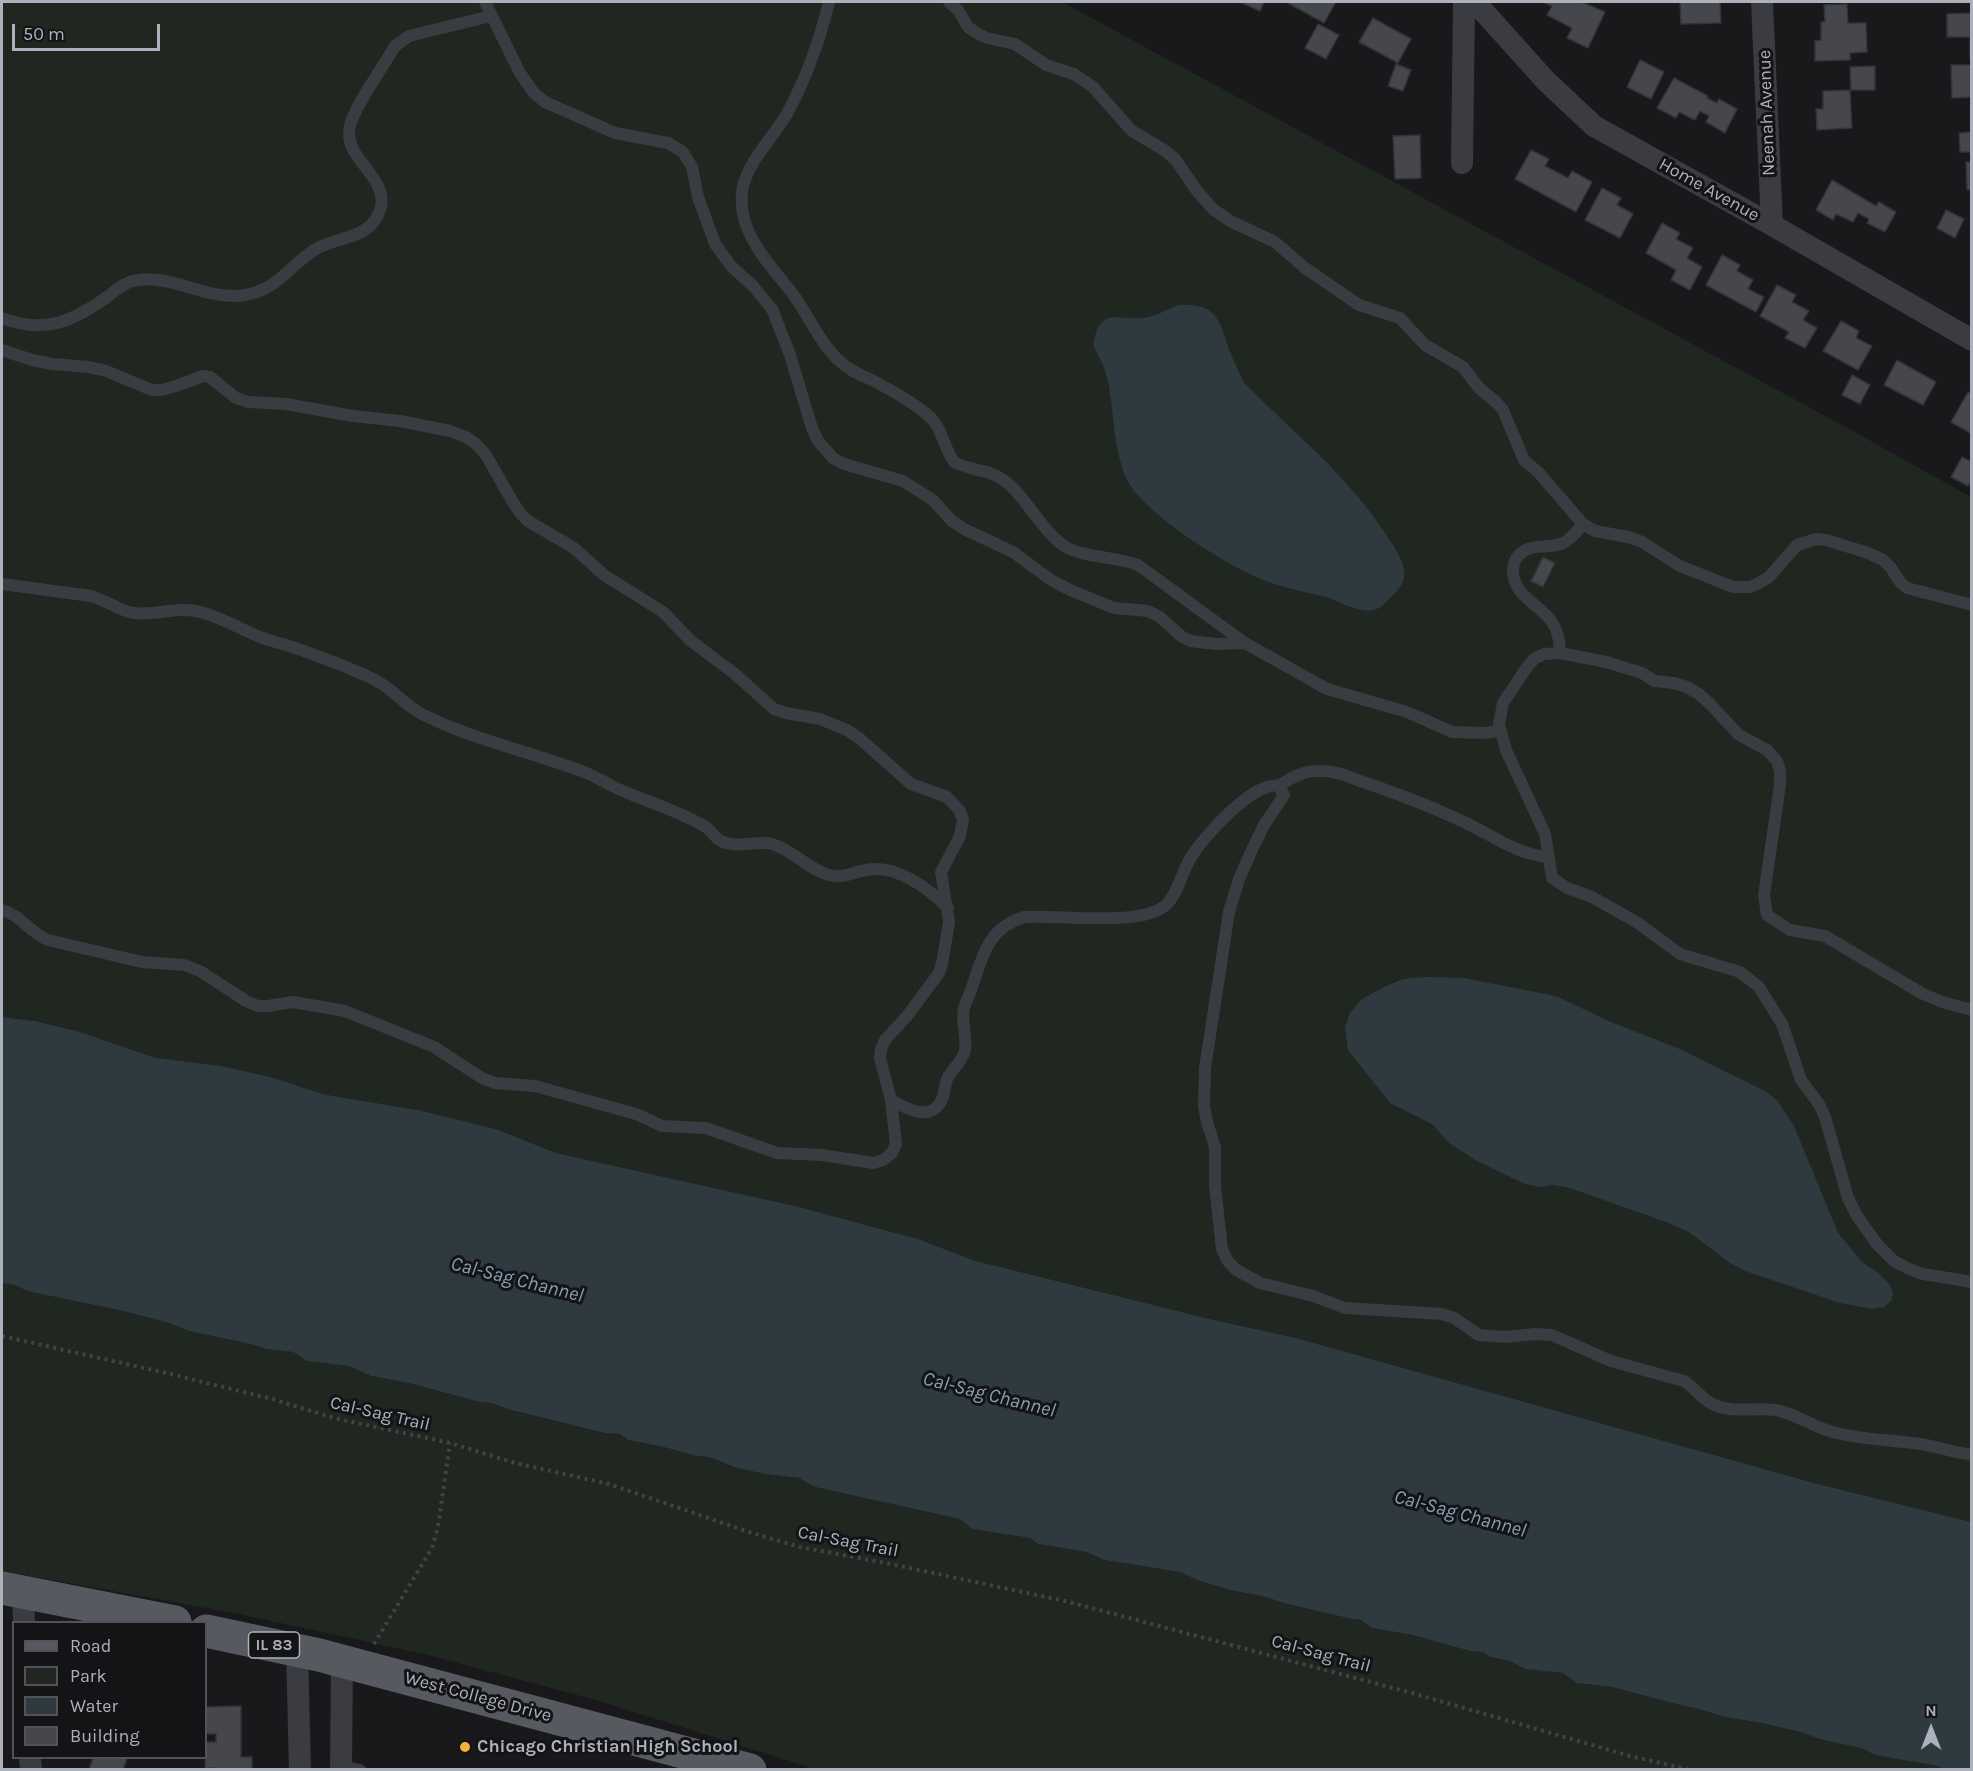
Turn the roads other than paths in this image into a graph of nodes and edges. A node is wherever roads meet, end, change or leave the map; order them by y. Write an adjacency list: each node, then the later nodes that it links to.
1 (485, 2): 7 (lane)
2 (829, 2): 16 (lane)
3 (949, 2): 13 (lane)
4 (1464, 2): 8 (street)
5 (1475, 2): 9 (street, Home Avenue)
6 (1762, 2): 9 (street, Neenah Avenue)
7 (491, 16): 10 (lane); 16 (lane)
8 (1462, 163)
9 (1772, 225): 11 (street, Home Avenue)
10 (2, 318)
11 (1971, 340)
12 (2, 350): 21 (lane)
13 (1583, 524): 15 (lane); 17 (lane)
14 (2, 584): 21 (lane)
15 (1971, 605)
16 (1245, 644): 18 (lane)
17 (1560, 653): 18 (lane); 23 (lane)
18 (1500, 731): 20 (lane)
19 (1279, 786): 20 (lane); 24 (lane); 26 (lane)
20 (1548, 857): 25 (lane)
21 (948, 908): 24 (lane)
22 (2, 910): 24 (lane)
23 (1971, 1010)
24 (891, 1100)
25 (1971, 1282)
26 (1971, 1455)
27 (16, 1601): 28 (main road)
28 (160, 1621)
29 (207, 1631): 30 (main road, West College Drive / IL 83)
30 (297, 1650): 31 (main road, West College Drive / IL 83); 34 (street)
31 (355, 1665): 32 (street); 33 (main road, West College Drive / IL 83)
32 (348, 1768)
33 (749, 1769)
34 (300, 1770)

